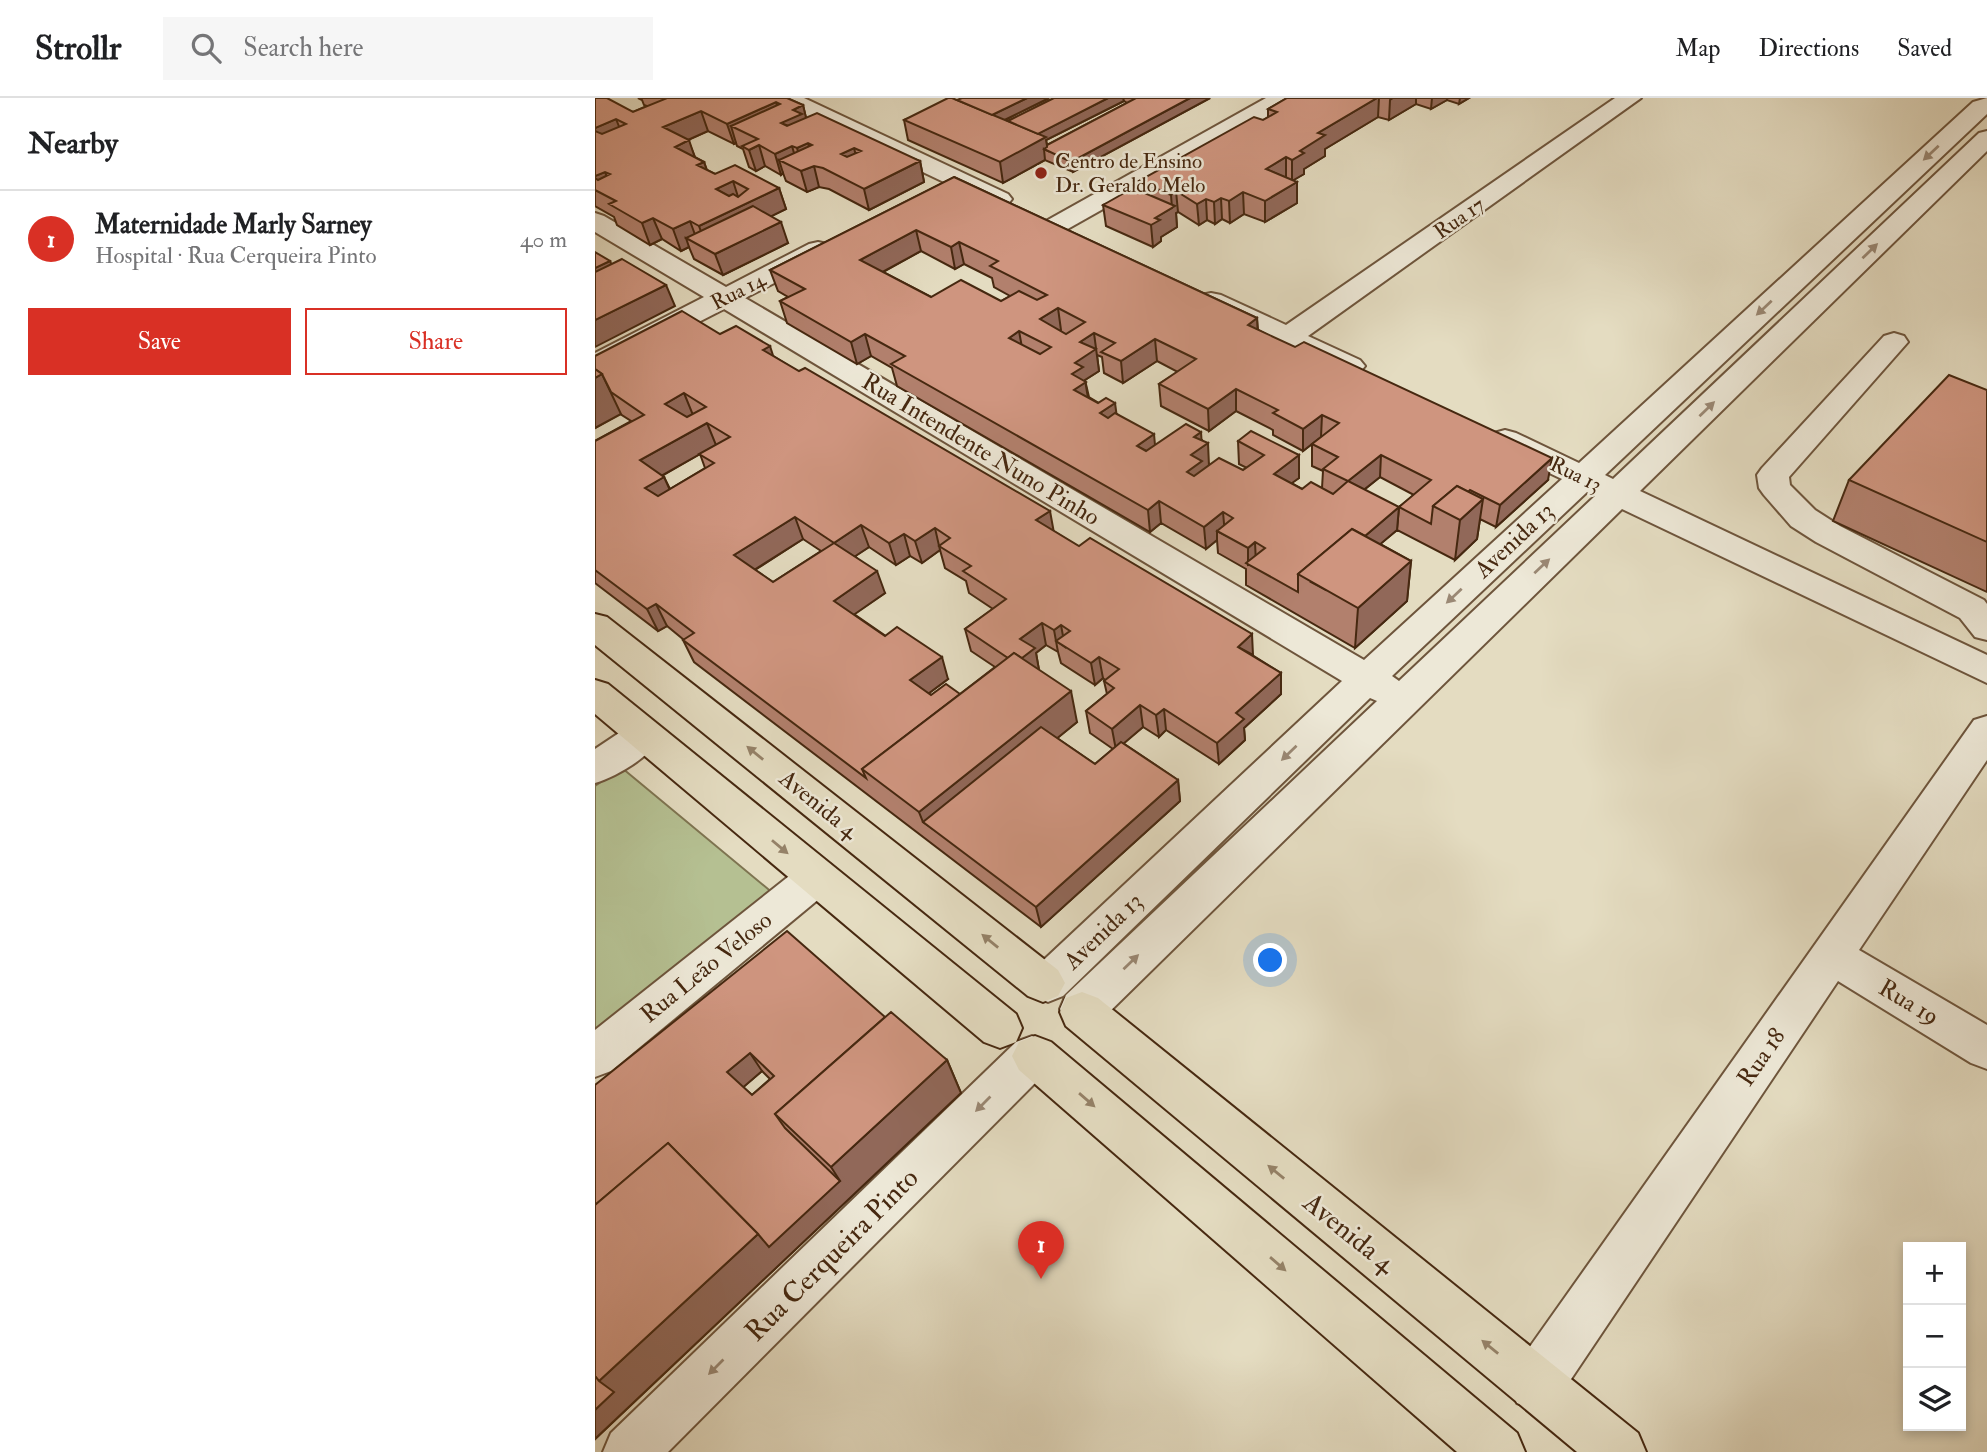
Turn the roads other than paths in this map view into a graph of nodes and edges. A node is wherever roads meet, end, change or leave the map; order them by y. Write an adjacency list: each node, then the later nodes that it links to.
1 (786, 98): 2 (street)
2 (1283, 98)
3 (1630, 98): 9 (street, Rua 17)
4 (1979, 111): 14 (street, Avenida 13, one-way to 14); 15 (street, Avenida 13, one-way to 4)
5 (595, 220): 8 (street, Rua Intendente Nuno Pinho)
6 (835, 241): 8 (street, Rua 14)
7 (1190, 290): 9 (street)
8 (725, 297): 11 (street, Rua 14); 19 (street, Rua Intendente Nuno Pinho)
9 (1288, 337): 12 (street)
10 (1894, 342): 16 (street)
11 (595, 364)
12 (1374, 378)
13 (1484, 430): 14 (street, Rua 13)
14 (1582, 477): 15 (street, Rua 13); 19 (street, Avenida 13, one-way to 19)
15 (1618, 494): 18 (street, Rua 13); 21 (street, Avenida 13, one-way to 15)
16 (1987, 628)
17 (602, 642): 27 (main road, Avenida 4, one-way to 17)
18 (1987, 670)
19 (1367, 679): 21 (street, Rua Intendente Nuno Pinho); 27 (street, Avenida 13, one-way to 27)
20 (595, 694): 23 (main road)
21 (1401, 699): 27 (street, Avenida 13, one-way to 21)
22 (1987, 730): 26 (street, Rua 18)
23 (644, 735): 24 (street); 25 (main road, one-way to 25)
24 (595, 768)
25 (817, 877): 28 (main road); 30 (street, Rua Leão Veloso)
26 (1831, 955): 29 (street, Rua 19); 31 (street, Rua 18)
27 (1064, 997): 28 (main road); 28 (main road); 31 (main road, Avenida 4, one-way to 27)
28 (1022, 1047): 32 (street, Rua Cerqueira Pinto, one-way to 32); 33 (main road, one-way to 33)
29 (1987, 1049)
30 (595, 1057)
31 (1536, 1384): 34 (main road, Avenida 4)
32 (630, 1452)
33 (1498, 1452)
34 (1619, 1452)

